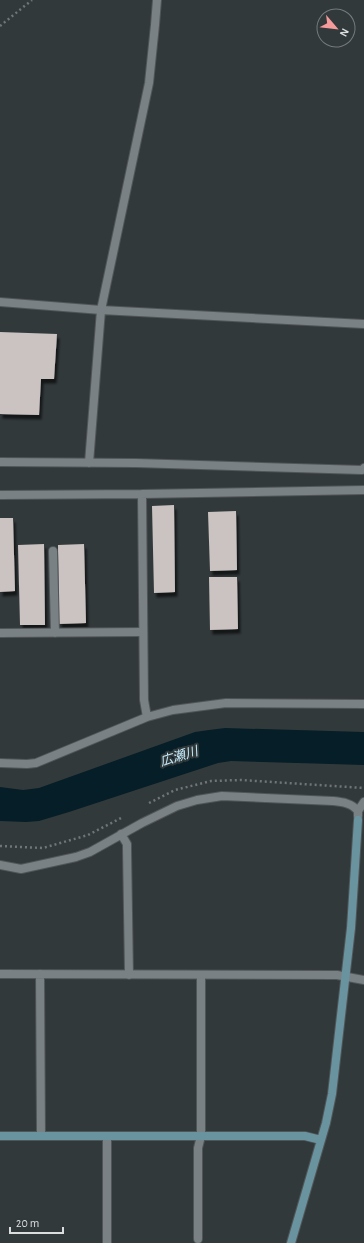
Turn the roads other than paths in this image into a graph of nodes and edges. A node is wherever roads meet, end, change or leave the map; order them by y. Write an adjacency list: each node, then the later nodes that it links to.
1 (157, 0): 3 (street)
2 (0, 302): 3 (street)
3 (101, 310): 4 (street); 6 (street)
4 (364, 324)
5 (0, 462): 6 (street)
6 (89, 463): 7 (street)
7 (364, 468)
8 (364, 490): 9 (street)
9 (142, 494): 10 (street); 12 (street)
10 (0, 495)
11 (53, 551): 14 (street)
12 (142, 632): 14 (street); 16 (street)
13 (0, 633): 14 (street)
14 (55, 633)
15 (364, 704): 16 (street)
16 (147, 717): 17 (street)
17 (0, 763)
18 (364, 802): 19 (street)
19 (358, 811): 20 (street); 26 (street)
20 (122, 834): 21 (street); 24 (street)
21 (0, 865)
22 (0, 974): 23 (street)
23 (40, 974): 24 (street); 29 (street)
24 (129, 975): 25 (street)
25 (201, 975): 26 (street); 30 (street)
26 (346, 976): 27 (street); 32 (street)
27 (364, 980)
28 (0, 1136): 29 (street)
29 (41, 1136): 31 (street)
30 (201, 1136): 31 (street); 32 (street); 33 (street)
31 (106, 1137): 34 (street)
32 (321, 1140): 35 (street)
33 (198, 1240)
34 (107, 1243)
35 (291, 1243)

